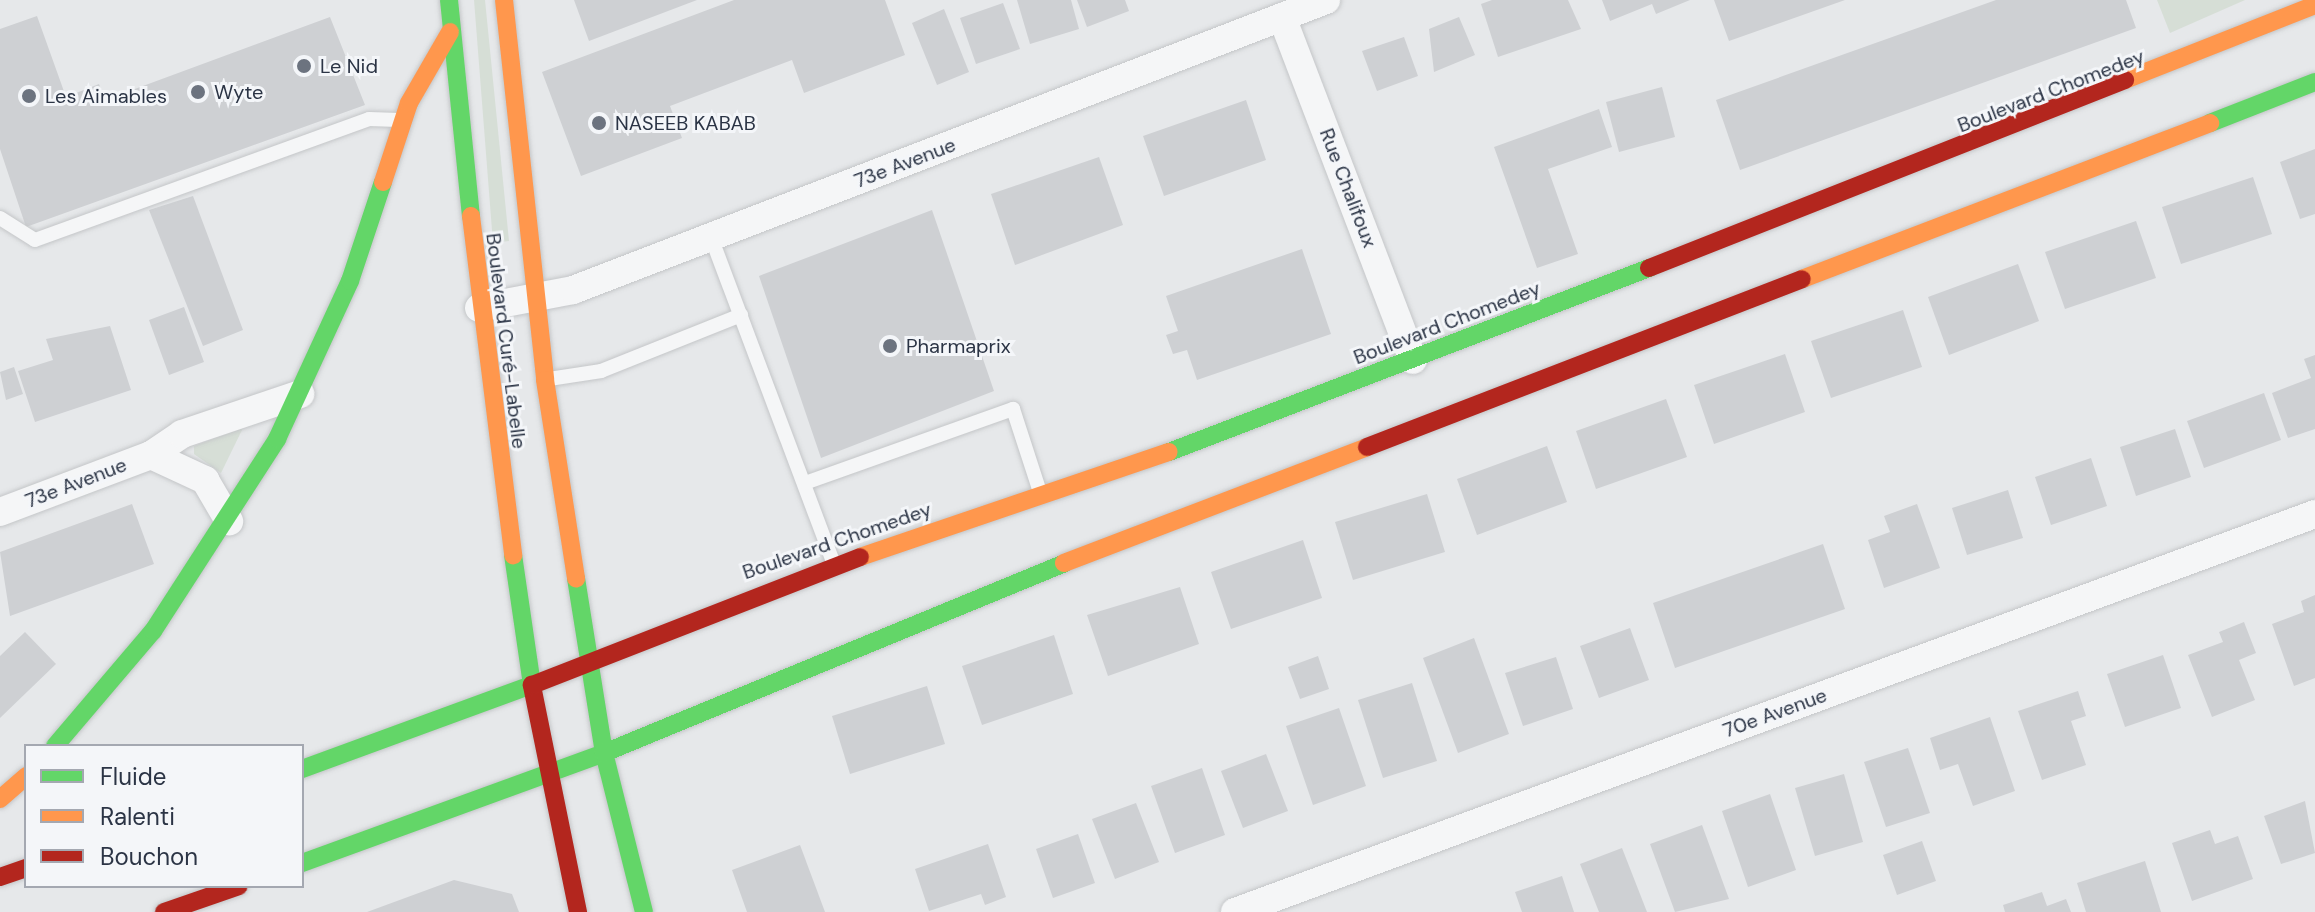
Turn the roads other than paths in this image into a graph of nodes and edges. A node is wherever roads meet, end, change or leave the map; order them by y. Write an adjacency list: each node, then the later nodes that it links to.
1 (449, 0): 6 (street, Boulevard Curé-Labelle)
2 (504, 0): 11 (street, Boulevard Curé-Labelle)
3 (1326, 0): 5 (street, 73e Avenue)
4 (2315, 5): 14 (street, Boulevard Chomedey)
5 (1282, 17): 10 (street, 73e Avenue); 14 (street, Rue Chalifoux)
6 (450, 32): 8 (street); 12 (street, Boulevard Curé-Labelle)
7 (2315, 82): 27 (street)
8 (404, 121): 9 (lane); 16 (street)
9 (0, 218)
10 (711, 237): 11 (street, 73e Avenue); 13 (lane)
11 (535, 298): 12 (street, 73e Avenue); 15 (street, Boulevard Curé-Labelle)
12 (479, 308): 25 (street, Boulevard Curé-Labelle)
13 (741, 315): 15 (lane); 18 (lane)
14 (1413, 360): 19 (street, Boulevard Chomedey)
15 (545, 380): 24 (street, Boulevard Curé-Labelle)
16 (300, 394): 17 (street, 73e Avenue); 22 (street)
17 (151, 455): 20 (street, 73e Avenue); 22 (street, 73e Avenue)
18 (805, 483): 19 (lane); 23 (lane)
19 (1041, 495): 23 (street, Boulevard Chomedey)
20 (0, 512)
21 (2315, 514): 39 (street, 70e Avenue)
22 (229, 521): 26 (street)
23 (834, 565): 24 (street, Boulevard Chomedey)
24 (587, 662): 25 (street); 27 (street, Boulevard Curé-Labelle)
25 (532, 685): 28 (street); 29 (street, Boulevard Curé-Labelle)
26 (57, 744)
27 (604, 753): 29 (street); 38 (street, Boulevard Curé-Labelle)
28 (304, 768)
29 (546, 773): 32 (street); 37 (street, Boulevard Curé-Labelle)
30 (24, 778): 31 (street)
31 (0, 799)
32 (304, 862)
33 (24, 869): 34 (street)
34 (0, 877)
35 (233, 888): 36 (street)
36 (164, 912)
37 (578, 912)
38 (644, 912)
39 (1235, 912)

